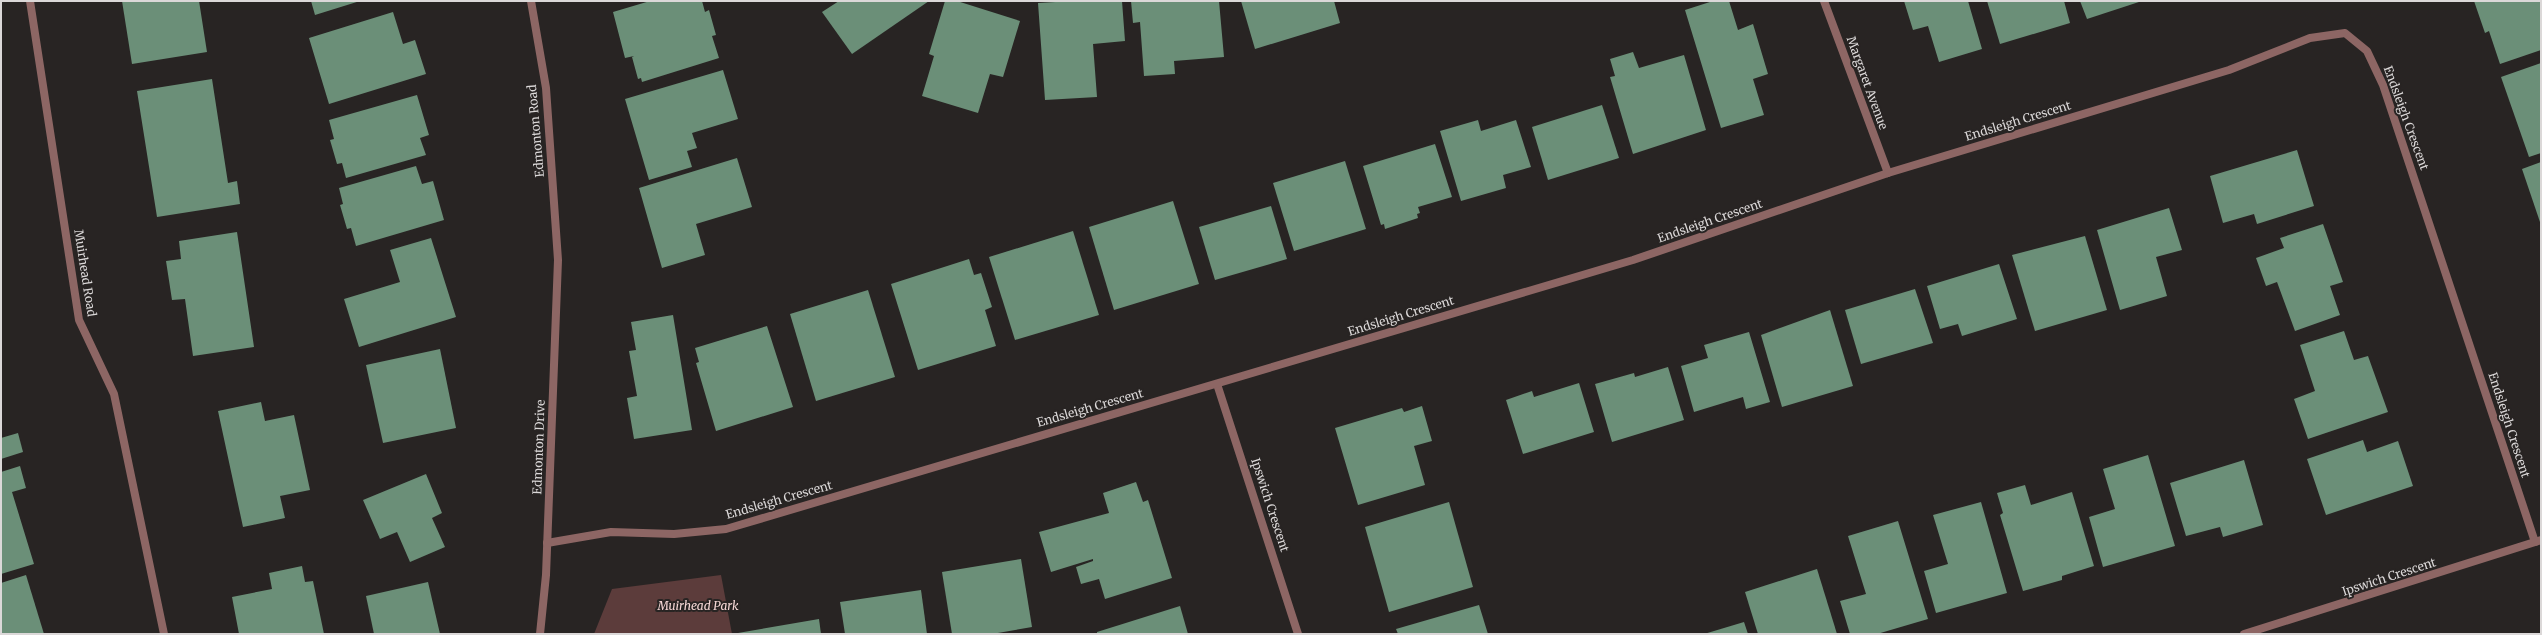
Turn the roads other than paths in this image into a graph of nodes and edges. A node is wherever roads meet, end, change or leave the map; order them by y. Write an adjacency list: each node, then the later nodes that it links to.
1 (30, 1): 9 (street, Muirhead Road)
2 (531, 1): 5 (street, Edmonton Road)
3 (1824, 1): 4 (street, Margaret Avenue)
4 (1888, 173): 6 (street, Endsleigh Crescent); 7 (street, Endsleigh Crescent)
5 (558, 260): 8 (street, Edmonton Drive)
6 (1217, 384): 8 (street, Endsleigh Crescent); 11 (street, Ipswich Crescent)
7 (2538, 541): 12 (street, Ipswich Crescent)
8 (547, 543): 10 (street, Edmonton Drive)
9 (164, 634)
10 (540, 634)
11 (1298, 634)
12 (2244, 634)

